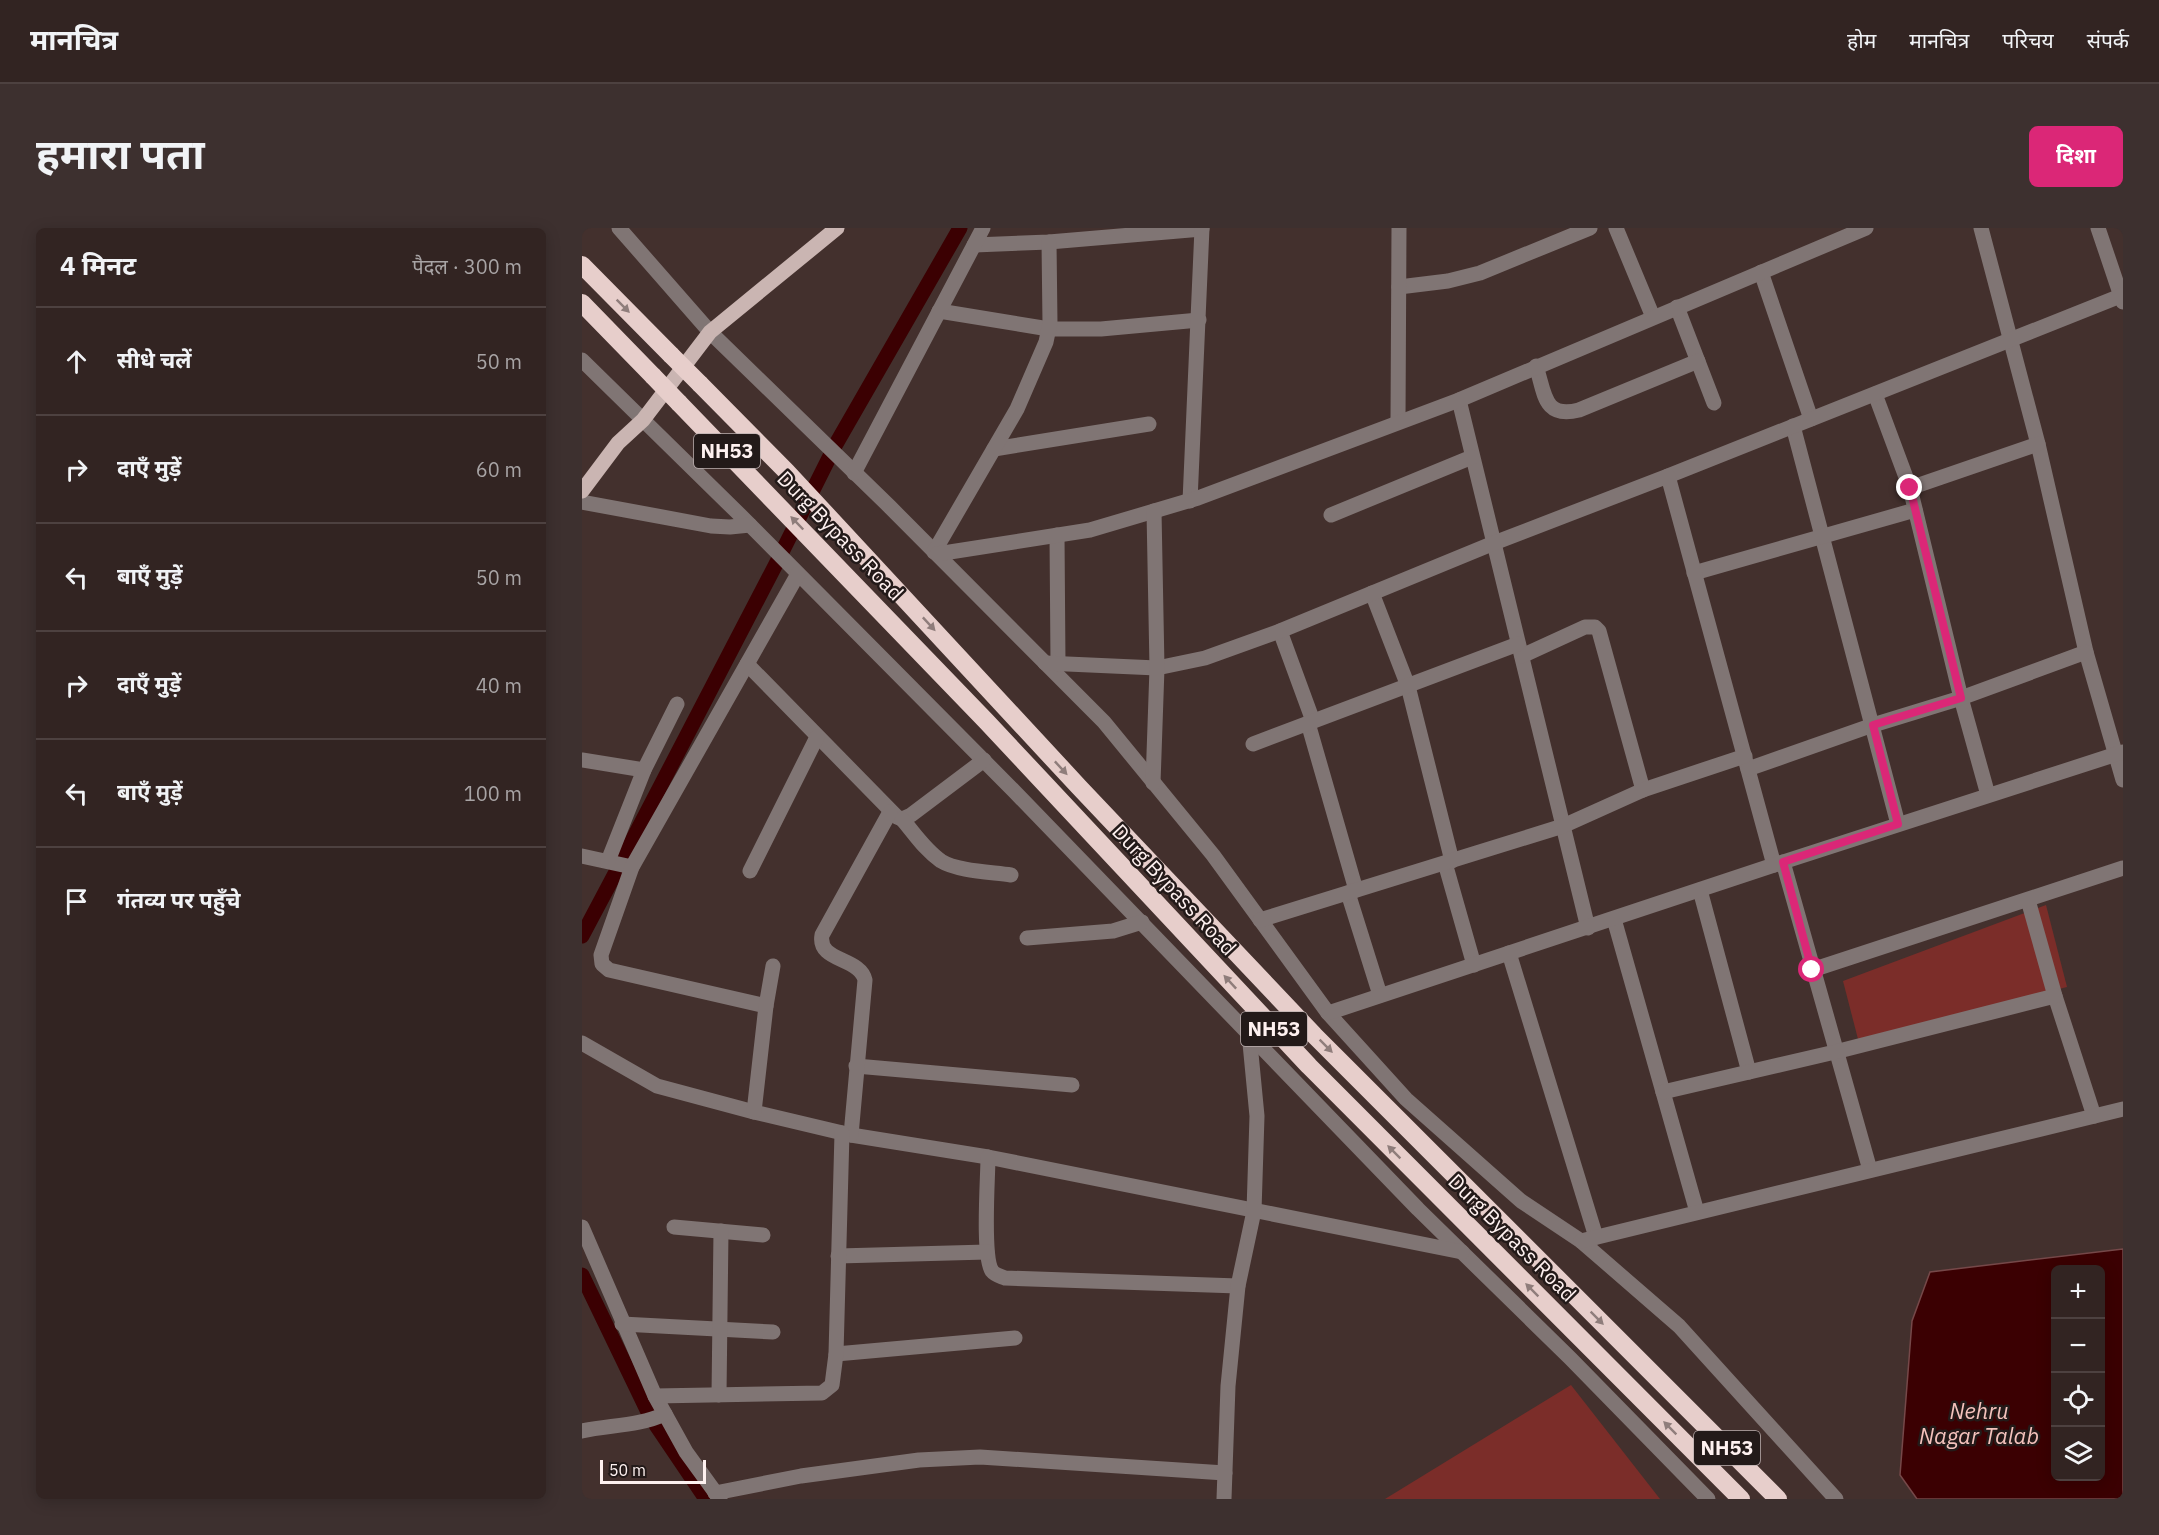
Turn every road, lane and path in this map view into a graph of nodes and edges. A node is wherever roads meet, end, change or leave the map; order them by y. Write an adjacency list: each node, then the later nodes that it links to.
1 (619, 228): 23 (street)
2 (837, 228): 23 (main road)
3 (983, 228): 12 (street)
4 (1400, 228): 15 (street)
5 (1590, 228): 15 (street)
6 (1616, 228): 20 (street)
7 (1981, 228): 24 (street)
8 (2098, 228): 16 (street)
9 (1202, 229): 11 (street); 21 (street)
10 (1856, 230): 14 (street)
11 (1049, 242): 12 (street); 22 (street)
12 (974, 244): 19 (street)
13 (582, 265): 143 (highway, Durg Bypass Road / NH53, one-way to 143, bridge)
14 (1761, 272): 18 (street); 31 (street)
15 (1399, 288): 33 (street)
16 (2122, 298): 24 (street)
17 (582, 303): 142 (highway, Durg Bypass Road / NH53, one-way to 17, bridge)
18 (1677, 307): 20 (street); 26 (street)
19 (939, 311): 22 (street); 39 (street)
20 (1653, 317): 27 (street)
21 (1198, 320): 22 (street); 43 (street)
22 (1049, 330): 37 (street)
23 (710, 332): 32 (main road); 39 (street)
24 (2011, 339): 28 (street); 36 (street)
25 (582, 360): 32 (street)
26 (1698, 361): 27 (street); 30 (street)
27 (1536, 366): 29 (street)
28 (1875, 394): 31 (street); 41 (street)
29 (1459, 400): 33 (street); 38 (street)
30 (1714, 403)
31 (1811, 419): 35 (street)
32 (643, 420): 42 (main road); 48 (street)
33 (1398, 421): 43 (street)
34 (1149, 424): 37 (street)
35 (1793, 426): 40 (street); 50 (street)
36 (2038, 444): 41 (street); 58 (street)
37 (994, 449): 52 (street)
38 (1472, 457): 47 (street); 51 (street)
39 (854, 473): 52 (street)
40 (1668, 476): 51 (street); 53 (street)
41 (1910, 488): 45 (street)
42 (582, 491)
43 (1190, 501): 46 (street)
44 (582, 502): 48 (street)
45 (1915, 510): 50 (street); 63 (street)
46 (1154, 511): 49 (street); 61 (street)
47 (1331, 515)
48 (750, 525): 54 (street)
49 (1057, 536): 52 (street); 60 (street)
50 (1823, 537): 53 (street); 66 (street)
51 (1494, 543): 55 (street); 57 (street)
52 (936, 553): 60 (street)
53 (1694, 573): 72 (street)
54 (798, 574): 59 (street); 71 (street)
55 (1372, 593): 56 (street); 62 (street)
56 (1280, 631): 61 (street); 65 (street)
57 (1520, 650): 62 (street); 76 (street); 80 (street)
58 (2086, 652): 63 (street); 69 (street)
59 (747, 664): 67 (street); 85 (street)
60 (1052, 664): 61 (street); 75 (street)
61 (1157, 668): 75 (street)
62 (1408, 686): 65 (street); 83 (street)
63 (1961, 698): 66 (street); 77 (street)
64 (677, 704): 73 (street)
65 (1311, 722): 68 (street); 90 (street)
66 (1873, 725): 72 (street); 79 (street)
67 (817, 737): 78 (street); 87 (street)
68 (1253, 744)
69 (2120, 753): 74 (street); 77 (street)
70 (582, 760): 73 (street)
71 (984, 760): 78 (street); 94 (street)
72 (1746, 762): 76 (street); 84 (street)
73 (644, 770): 82 (street)
74 (2123, 780)
75 (1153, 783): 93 (street)
76 (1643, 790): 80 (street)
77 (1988, 795): 79 (street)
78 (896, 815): 88 (street); 108 (street)
79 (1898, 824): 84 (street)
80 (1563, 826): 83 (street); 95 (street)
81 (582, 856): 82 (street)
82 (608, 861): 85 (street)
83 (1448, 862): 90 (street); 98 (street)
84 (1779, 863): 89 (street); 100 (street)
85 (632, 867): 103 (street)
86 (2123, 868): 91 (street)
87 (750, 871)
88 (1011, 875)
89 (1700, 890): 92 (street); 109 (street)
90 (1352, 892): 93 (street); 101 (street)
91 (2028, 900): 100 (street); 102 (street)
92 (1614, 919): 95 (street); 111 (street)
93 (1260, 920): 104 (street)
94 (1142, 922): 96 (street); 105 (street)
95 (1588, 927): 97 (street)
96 (1027, 938)
97 (1509, 953): 98 (street); 124 (street)
98 (1474, 964): 101 (street)
99 (773, 966): 103 (street)
100 (1812, 970): 107 (street)
101 (1380, 995): 104 (street)
102 (2055, 996): 107 (street); 114 (street)
103 (766, 1006): 113 (street)
104 (1328, 1013): 124 (street)
105 (1250, 1034): 118 (street); 126 (street)
106 (582, 1043): 113 (street)
107 (1835, 1052): 109 (street); 117 (street)
108 (856, 1066): 110 (street); 115 (street)
109 (1749, 1072): 111 (street)
110 (1072, 1085)
111 (1663, 1092): 119 (street)
112 (2123, 1109): 114 (street)
113 (754, 1112): 115 (street)
114 (2094, 1116): 117 (street)
115 (846, 1134): 116 (street); 127 (street)
116 (988, 1157): 118 (street); 125 (street)
117 (1870, 1170): 119 (street)
118 (1254, 1211): 126 (street); 128 (street)
119 (1697, 1212): 124 (street)
120 (582, 1227): 129 (street)
121 (675, 1227): 122 (street)
122 (721, 1231): 123 (street); 130 (street)
123 (763, 1235)
124 (1588, 1239): 144 (street)
125 (987, 1252): 127 (street); 128 (street)
126 (1463, 1252): 141 (street)
127 (838, 1256): 133 (street)
128 (1238, 1286): 138 (street)
129 (622, 1324): 130 (street); 135 (street)
130 (720, 1329): 131 (street); 134 (street)
131 (773, 1332)
132 (1015, 1338): 133 (street)
133 (836, 1354): 134 (street)
134 (719, 1395): 135 (street)
135 (655, 1396): 136 (street)
136 (664, 1414): 137 (street); 139 (street)
137 (582, 1431)
138 (1225, 1473): 139 (street); 140 (street)
139 (718, 1496)
140 (1224, 1499)
141 (1708, 1499)
142 (1741, 1499)
143 (1778, 1499)
144 (1836, 1499)

